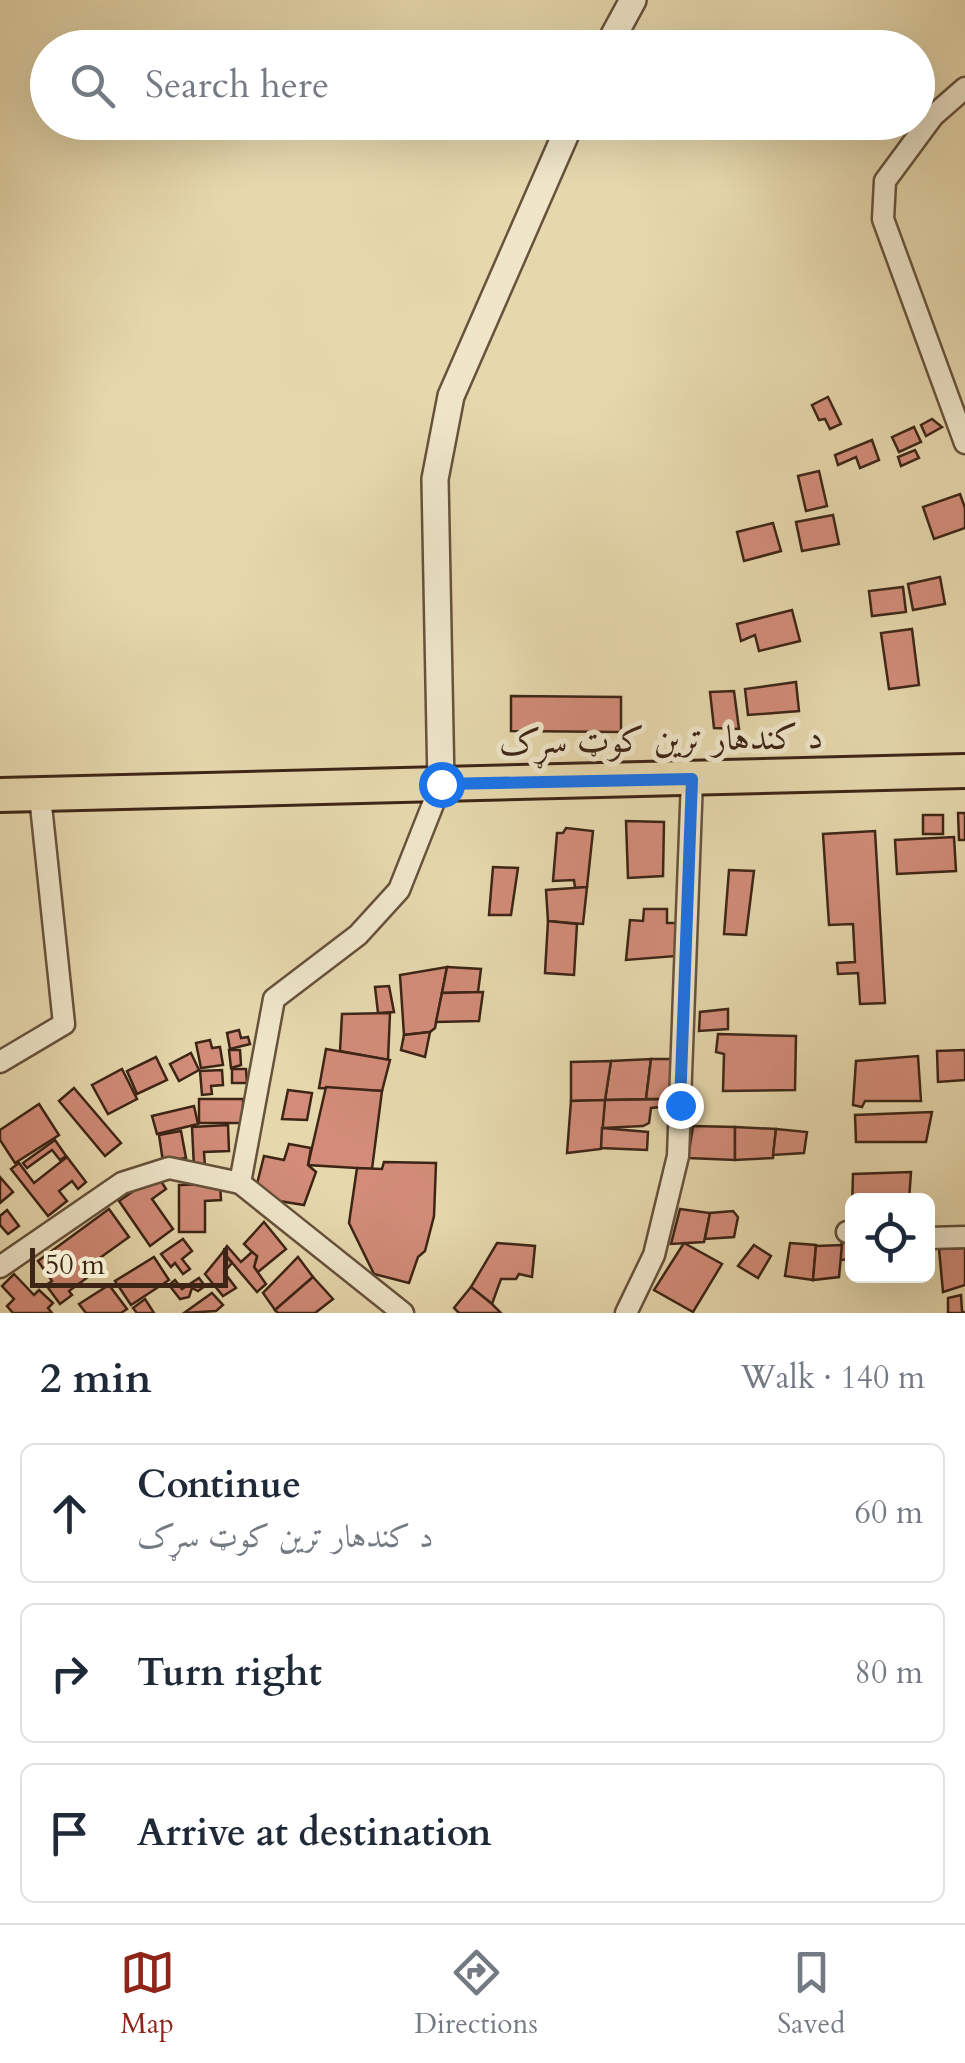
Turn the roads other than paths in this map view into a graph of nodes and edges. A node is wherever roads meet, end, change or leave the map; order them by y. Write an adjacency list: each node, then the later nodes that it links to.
1 (633, 0): 2 (street)
2 (617, 30)
3 (965, 88): 4 (street)
4 (935, 114)
5 (563, 140): 10 (street)
6 (916, 140): 7 (street)
7 (965, 443)
8 (965, 771): 9 (main road, د کندهار ترين کوټ سړک)
9 (692, 779): 10 (main road, د کندهار ترين کوټ سړک); 19 (street)
10 (441, 784): 12 (main road, د کندهار ترين کوټ سړک); 14 (street)
11 (0, 795): 12 (main road, د کندهار ترين کوټ سړک)
12 (40, 796): 13 (street)
13 (0, 1062)
14 (240, 1183): 17 (street); 18 (street)
15 (965, 1237): 16 (street)
16 (935, 1238)
17 (0, 1267)
18 (402, 1313)
19 (626, 1313)

